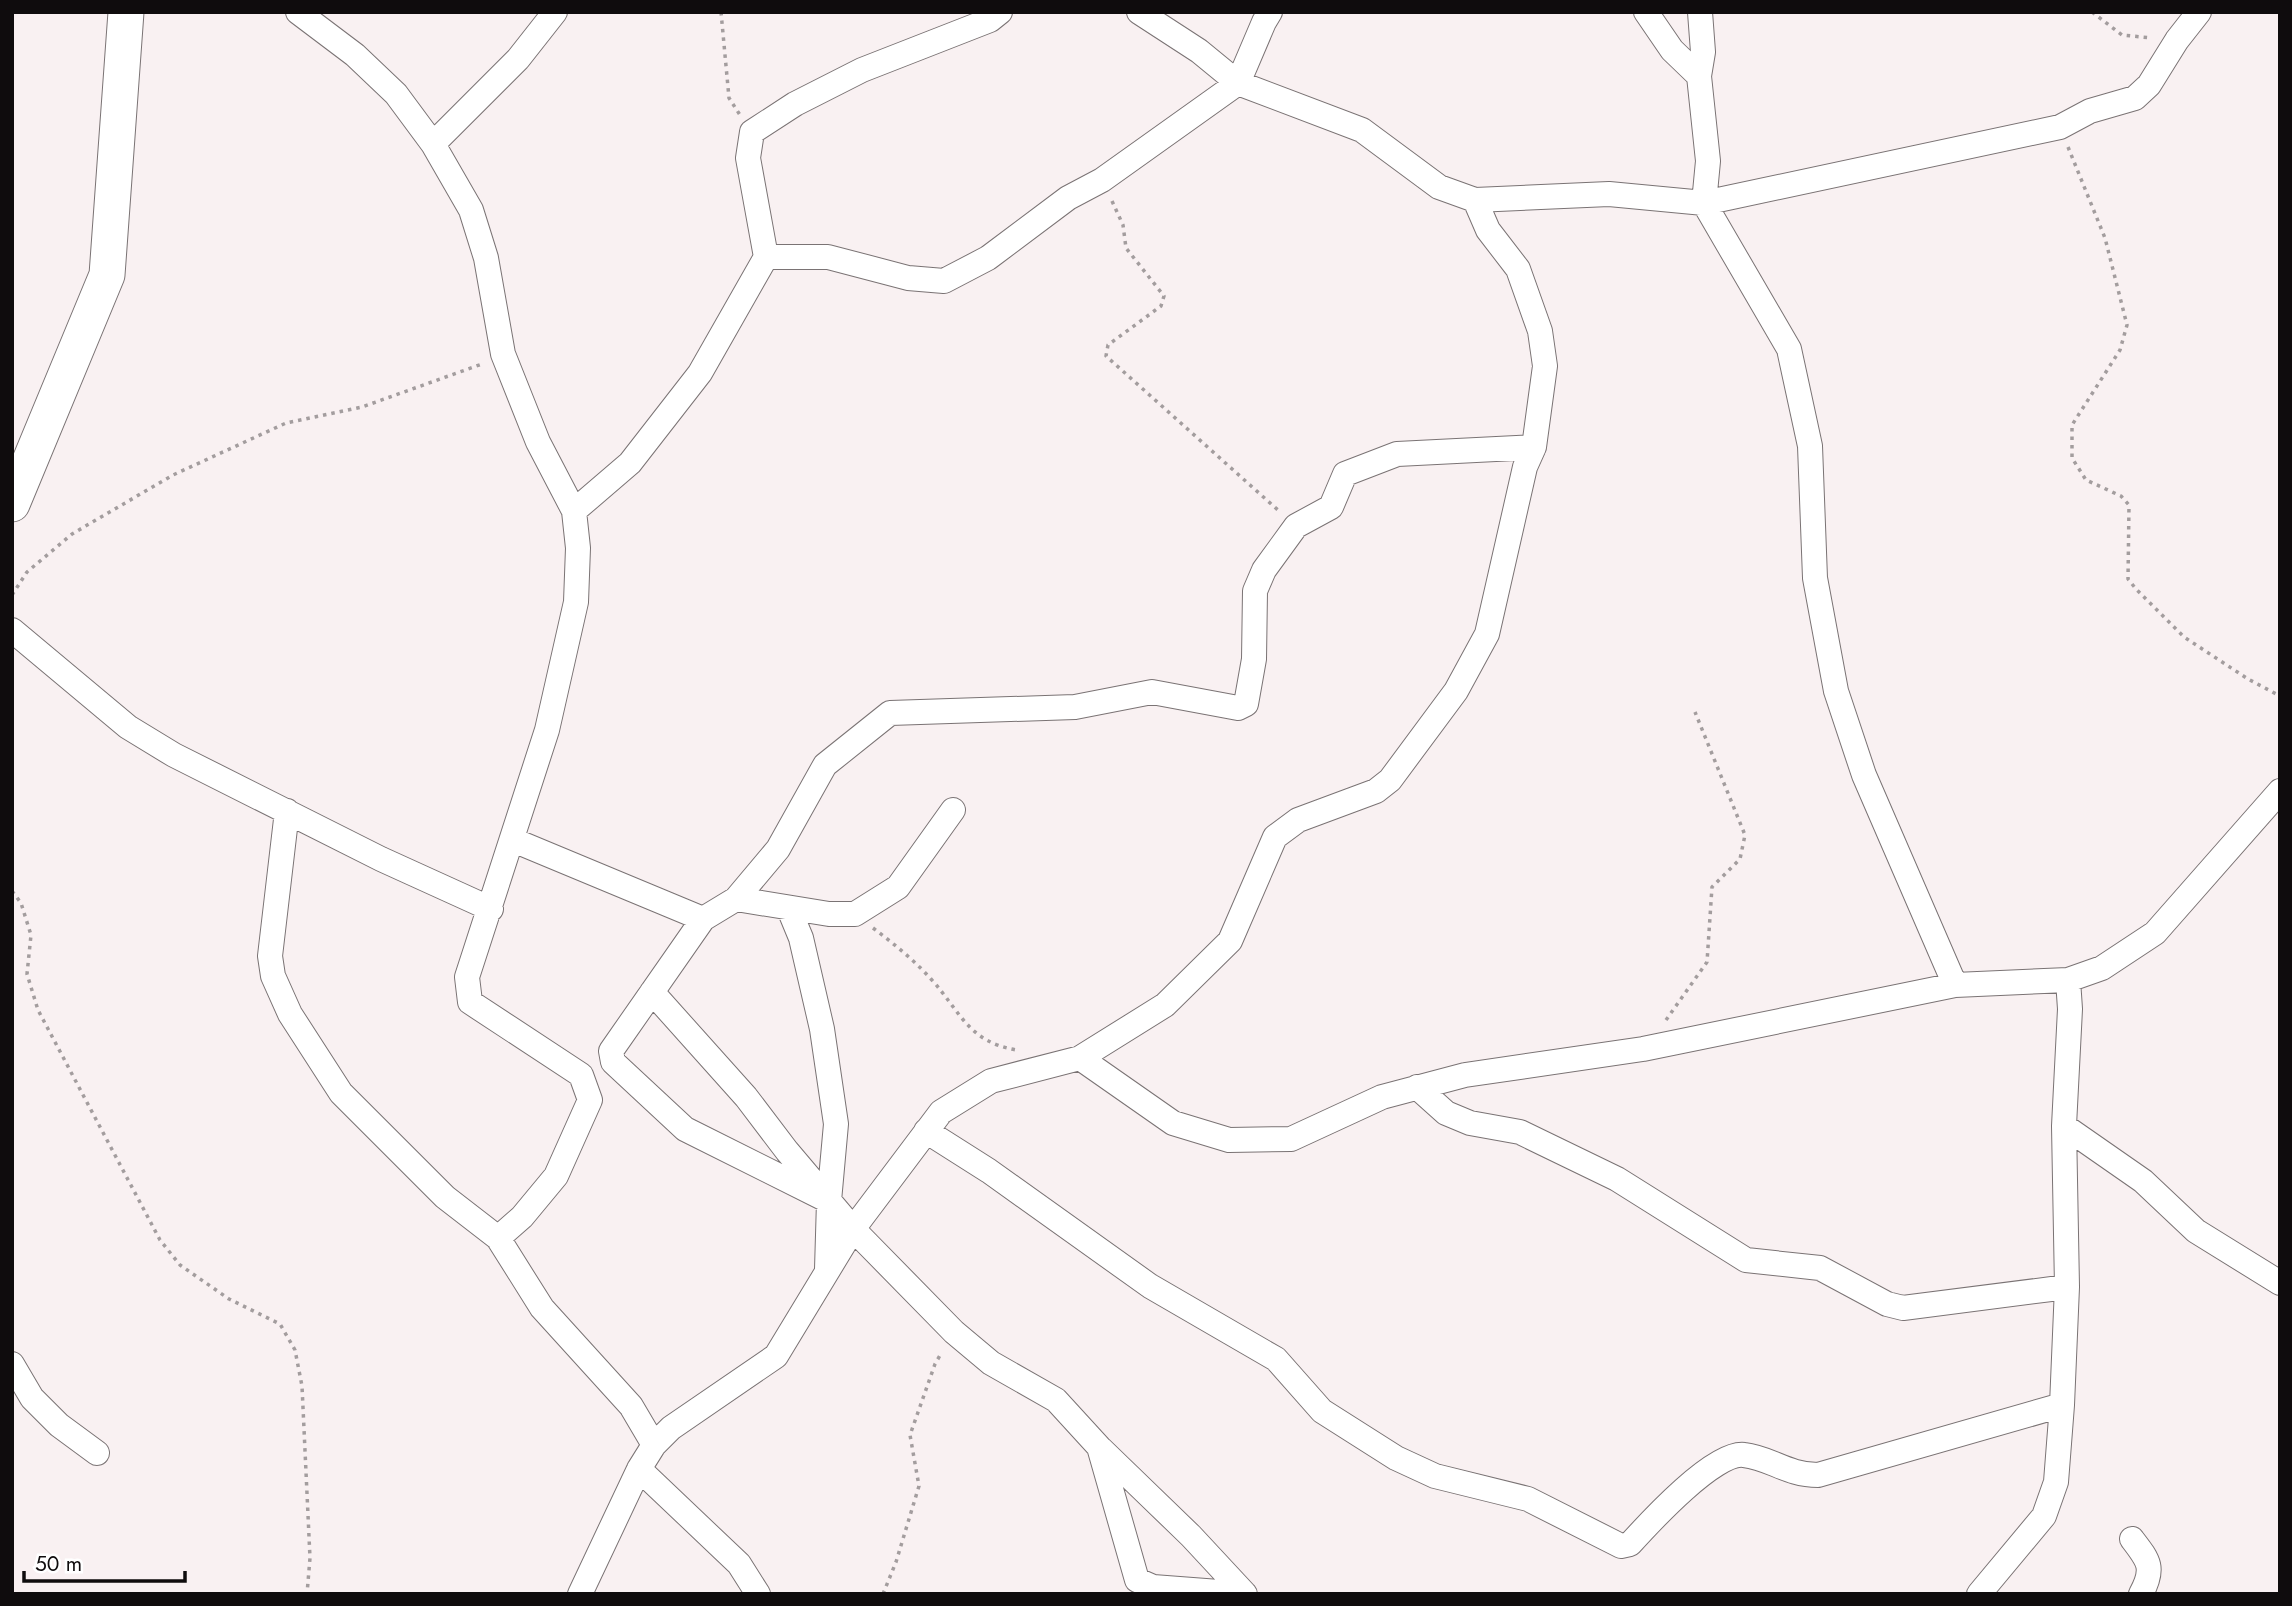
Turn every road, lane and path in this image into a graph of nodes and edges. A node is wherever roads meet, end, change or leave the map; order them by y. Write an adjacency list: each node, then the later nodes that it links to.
1 (126, 12): 24 (street)
2 (298, 12): 17 (street)
3 (555, 12): 17 (street)
4 (721, 12): 16 (path)
5 (1000, 12): 16 (street)
6 (1139, 12): 14 (street)
7 (1270, 12): 14 (street)
8 (1646, 12): 13 (street)
9 (1700, 12): 13 (street)
10 (2092, 12): 12 (path)
11 (2199, 12): 12 (street)
12 (2177, 40): 15 (street)
13 (1699, 76): 20 (street)
14 (1238, 83): 18 (street); 19 (street)
15 (2060, 127): 20 (street); 29 (path)
16 (752, 132): 21 (street)
17 (433, 144): 22 (street)
18 (1102, 180): 21 (street); 26 (path)
19 (1475, 200): 20 (street); 23 (street)
20 (1704, 203): 42 (street)
21 (766, 257): 25 (street)
22 (503, 354): 25 (street); 27 (path)
23 (1534, 447): 26 (street); 46 (street)
24 (12, 504)
25 (574, 512): 34 (street)
26 (1296, 526): 36 (street)
27 (12, 595)
28 (12, 630): 33 (street)
29 (2280, 696)
30 (1695, 712): 44 (path)
31 (2280, 791): 41 (street)
32 (953, 810): 39 (street)
33 (288, 811): 37 (street); 52 (street)
34 (513, 840): 37 (street); 40 (street)
35 (12, 891): 66 (path)
36 (736, 899): 38 (street); 40 (street)
37 (491, 909): 52 (street)
38 (789, 909): 39 (street); 50 (street)
39 (855, 914): 45 (path)
40 (703, 919): 43 (street)
41 (2068, 979): 42 (street); 48 (street)
42 (1955, 985): 44 (street)
43 (652, 992): 50 (street); 50 (street)
44 (1643, 1049): 47 (street)
45 (1020, 1050)
46 (1080, 1058): 47 (street); 49 (street)
47 (1417, 1087): 55 (street)
48 (2064, 1126): 54 (street); 55 (street)
49 (926, 1131): 51 (street); 58 (street)
50 (829, 1201): 51 (street); 53 (street)
51 (853, 1228): 53 (street); 56 (street)
52 (498, 1238): 59 (street)
53 (827, 1275): 59 (street)
54 (2280, 1283)
55 (2067, 1287): 58 (street)
56 (954, 1332): 60 (street); 69 (path)
57 (12, 1364): 61 (street)
58 (2063, 1405): 70 (street)
59 (654, 1445): 62 (street)
60 (1099, 1447): 64 (street); 65 (street)
61 (97, 1453)
62 (639, 1469): 67 (street); 68 (street)
63 (2132, 1539): 71 (street)
64 (1138, 1587): 65 (street)
65 (1244, 1593)
66 (307, 1594)
67 (580, 1594)
68 (758, 1594)
69 (883, 1594)
70 (1979, 1594)
71 (2141, 1594)

